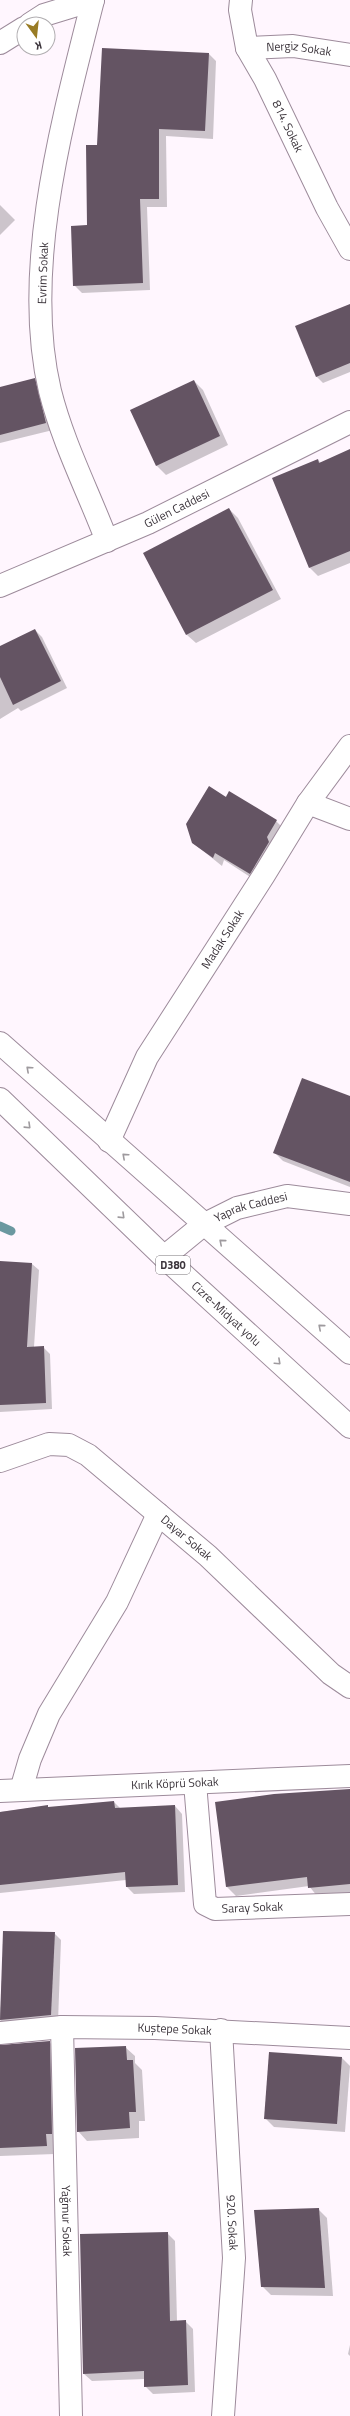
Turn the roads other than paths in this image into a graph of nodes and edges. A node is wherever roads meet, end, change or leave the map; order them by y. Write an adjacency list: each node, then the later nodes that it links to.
1 (93, 0): 3 (main road); 10 (main road, Evrim Sokak)
2 (241, 0): 6 (main road, 814. Sokak)
3 (44, 16)
4 (16, 33): 5 (main road)
5 (0, 43)
6 (247, 48): 7 (main road, Nergiz Sokak); 8 (main road, 814. Sokak)
7 (350, 55)
8 (350, 249)
9 (350, 422): 10 (main road, Gülen Caddesi)
10 (107, 541): 11 (main road, Gülen Caddesi)
11 (0, 586)
12 (350, 746): 13 (main road, Madak Sokak)
13 (308, 803): 14 (main road); 17 (main road, Madak Sokak)
14 (350, 819)
15 (0, 1043): 17 (main road, one-way to 15)
16 (0, 1098): 20 (main road, Cizre-Midyat yolu / D380, one-way to 20)
17 (109, 1141): 19 (main road, one-way to 17)
18 (350, 1204): 19 (main road, Yaprak Caddesi)
19 (203, 1225): 20 (main road, Yaprak Caddesi); 21 (main road, one-way to 19)
20 (164, 1257): 22 (main road, Cizre-Midyat yolu / D380, one-way to 22)
21 (350, 1353)
22 (350, 1427)
23 (0, 1461): 24 (main road, Dayar Sokak)
24 (158, 1514): 25 (main road, Dayar Sokak); 28 (main road)
25 (350, 1687)
26 (350, 1776): 27 (main road, Kırık Köprü Sokak)
27 (195, 1783): 28 (main road, Kırık Köprü Sokak); 29 (main road, Saray Sokak)
28 (10, 1791)
29 (350, 1904)
30 (62, 2027): 31 (main road, Kuştepe Sokak); 32 (main road, Kuştepe Sokak); 34 (main road, Yağmur Sokak)
31 (221, 2030): 33 (main road, Kuştepe Sokak); 35 (main road, 920. Sokak)
32 (0, 2033)
33 (350, 2038)
34 (71, 2416)
35 (223, 2416)

